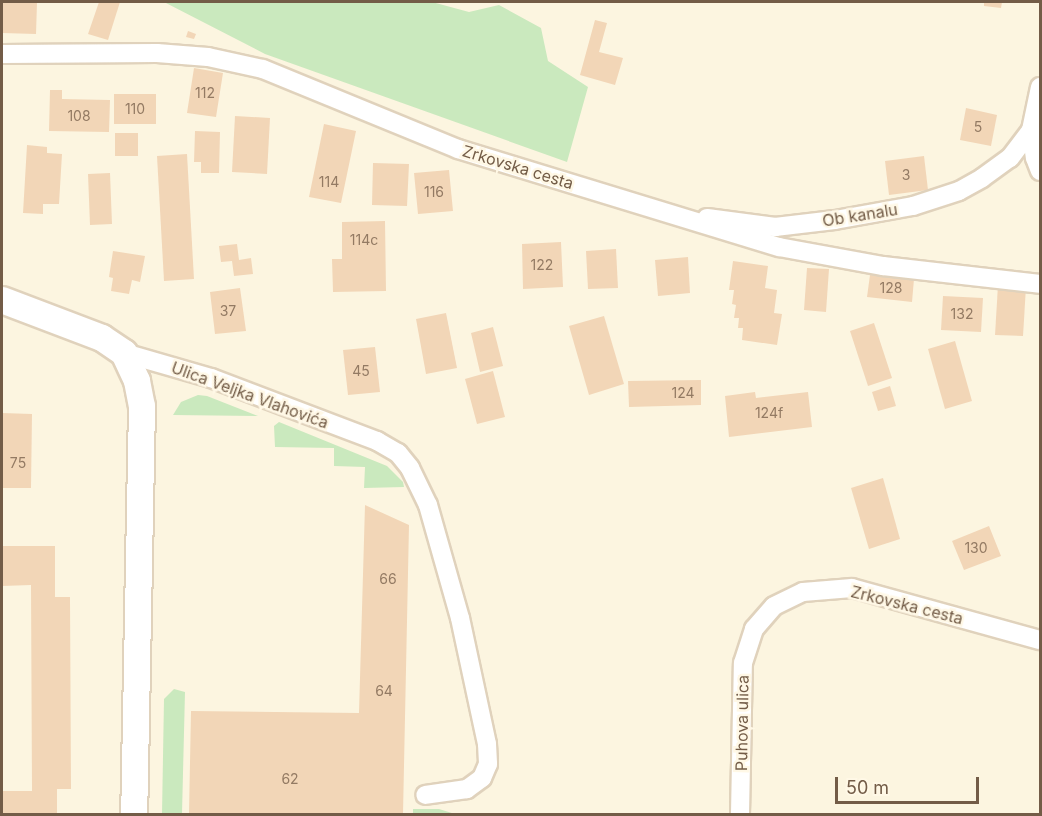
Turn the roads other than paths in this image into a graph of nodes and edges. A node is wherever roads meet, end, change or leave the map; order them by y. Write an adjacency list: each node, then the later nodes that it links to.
1 (2, 54): 5 (street, Zrkovska cesta)
2 (1041, 87): 3 (street, Ob kanalu)
3 (1031, 130): 4 (street, Ob kanalu); 5 (street, Ob kanalu)
4 (1041, 171)
5 (665, 214): 6 (street, Zrkovska cesta)
6 (1041, 284)
7 (2, 300): 8 (street)
8 (124, 353): 11 (street, Ulica Veljka Vlahovića); 12 (street)
9 (774, 606): 10 (street, Zrkovska cesta); 13 (street, Puhova ulica)
10 (1041, 640)
11 (425, 795)
12 (134, 814)
13 (740, 814)

